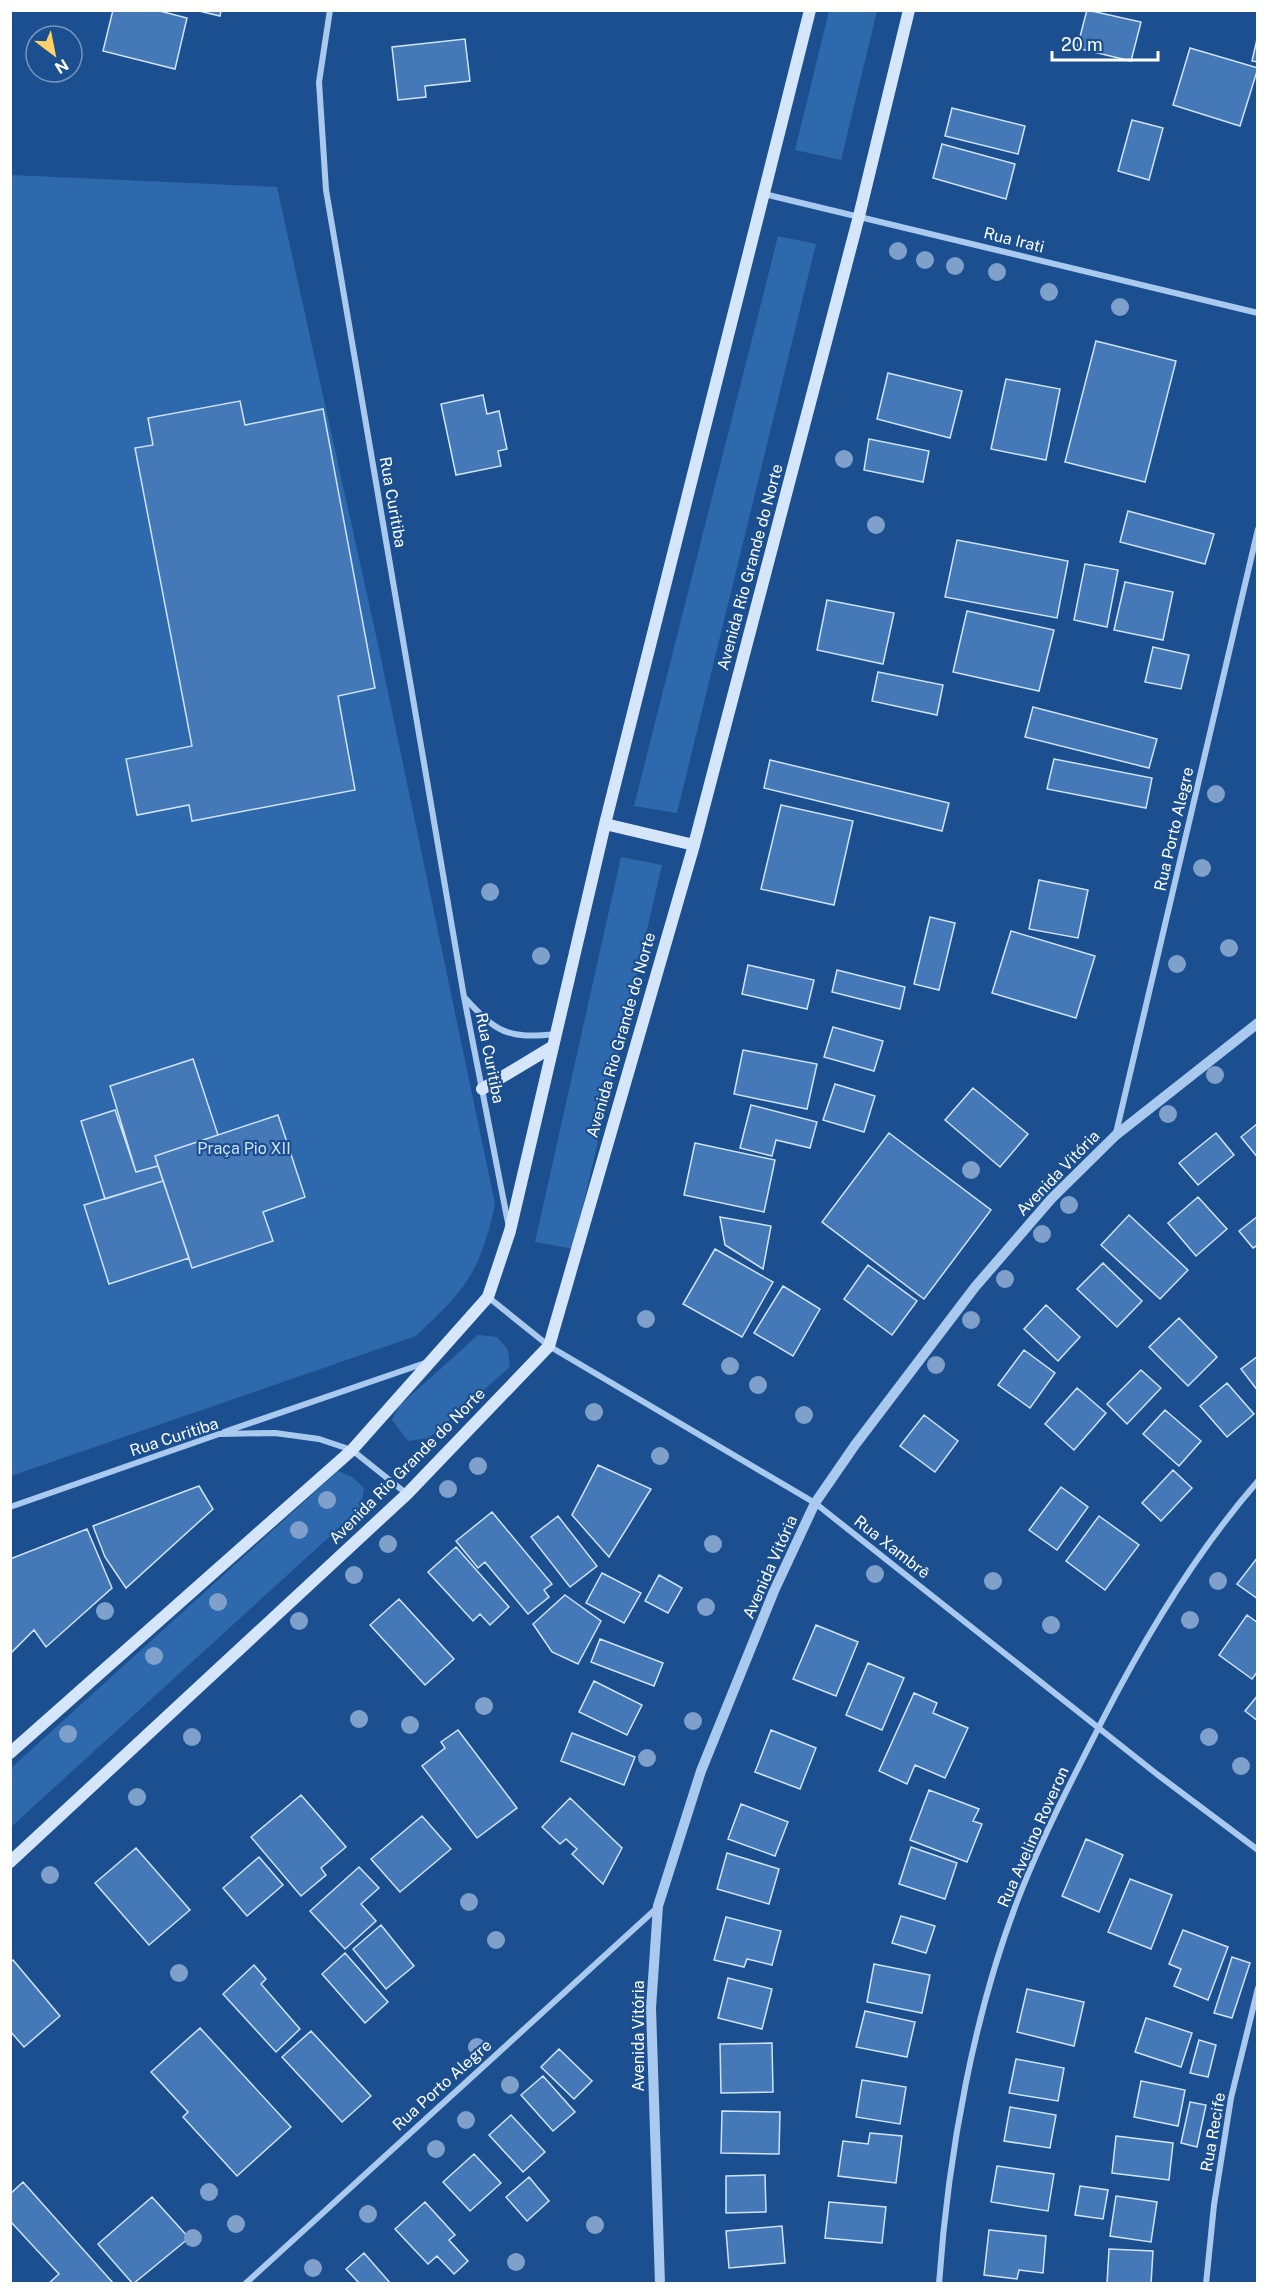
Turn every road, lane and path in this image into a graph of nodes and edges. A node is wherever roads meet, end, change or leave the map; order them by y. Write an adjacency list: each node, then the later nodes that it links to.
1 (330, 10): 10 (street, Rua Curitiba)
2 (810, 10): 4 (main road)
3 (909, 10): 5 (main road, Avenida Rio Grande do Norte)
4 (764, 194): 5 (street, Rua Irati); 8 (main road)
5 (859, 216): 6 (street, Rua Irati); 9 (main road, Avenida Rio Grande do Norte)
6 (1257, 313)
7 (1257, 529): 15 (street, Rua Porto Alegre)
8 (605, 824): 9 (main road); 12 (main road)
9 (694, 845): 18 (main road, Avenida Rio Grande do Norte)
10 (464, 997): 12 (street, Rua Curitiba); 14 (street, Rua Curitiba)
11 (1257, 1023): 15 (street, Avenida Vitória)
12 (556, 1034): 13 (main road)
13 (552, 1047): 14 (main road); 16 (main road)
14 (482, 1089): 16 (street, Rua Curitiba)
15 (1116, 1135): 24 (street, Avenida Vitória)
16 (510, 1231): 17 (main road)
17 (488, 1297): 18 (street, Rua Xambrê); 19 (main road)
18 (549, 1346): 23 (main road, Avenida Rio Grande do Norte); 24 (street, Rua Xambrê)
19 (431, 1361): 20 (street); 21 (main road)
20 (219, 1434): 21 (street, Rua Curitiba); 25 (street, Rua Curitiba)
21 (352, 1450): 23 (street); 27 (main road)
22 (1257, 1481): 26 (street, Rua Avelino Roveron)
23 (407, 1494): 29 (main road, Avenida Rio Grande do Norte)
24 (815, 1503): 26 (street, Rua Xambrê); 30 (street, Avenida Vitória)
25 (10, 1507)
26 (1098, 1728): 28 (street, Rua Xambrê); 34 (street, Rua Avelino Roveron)
27 (10, 1753)
28 (1257, 1850)
29 (10, 1862)
30 (658, 1906): 32 (street, Rua Porto Alegre); 33 (street, Avenida Vitória)
31 (1257, 1988): 35 (street, Rua Recife)
32 (245, 2283)
33 (660, 2283)
34 (939, 2283)
35 (1206, 2283)

